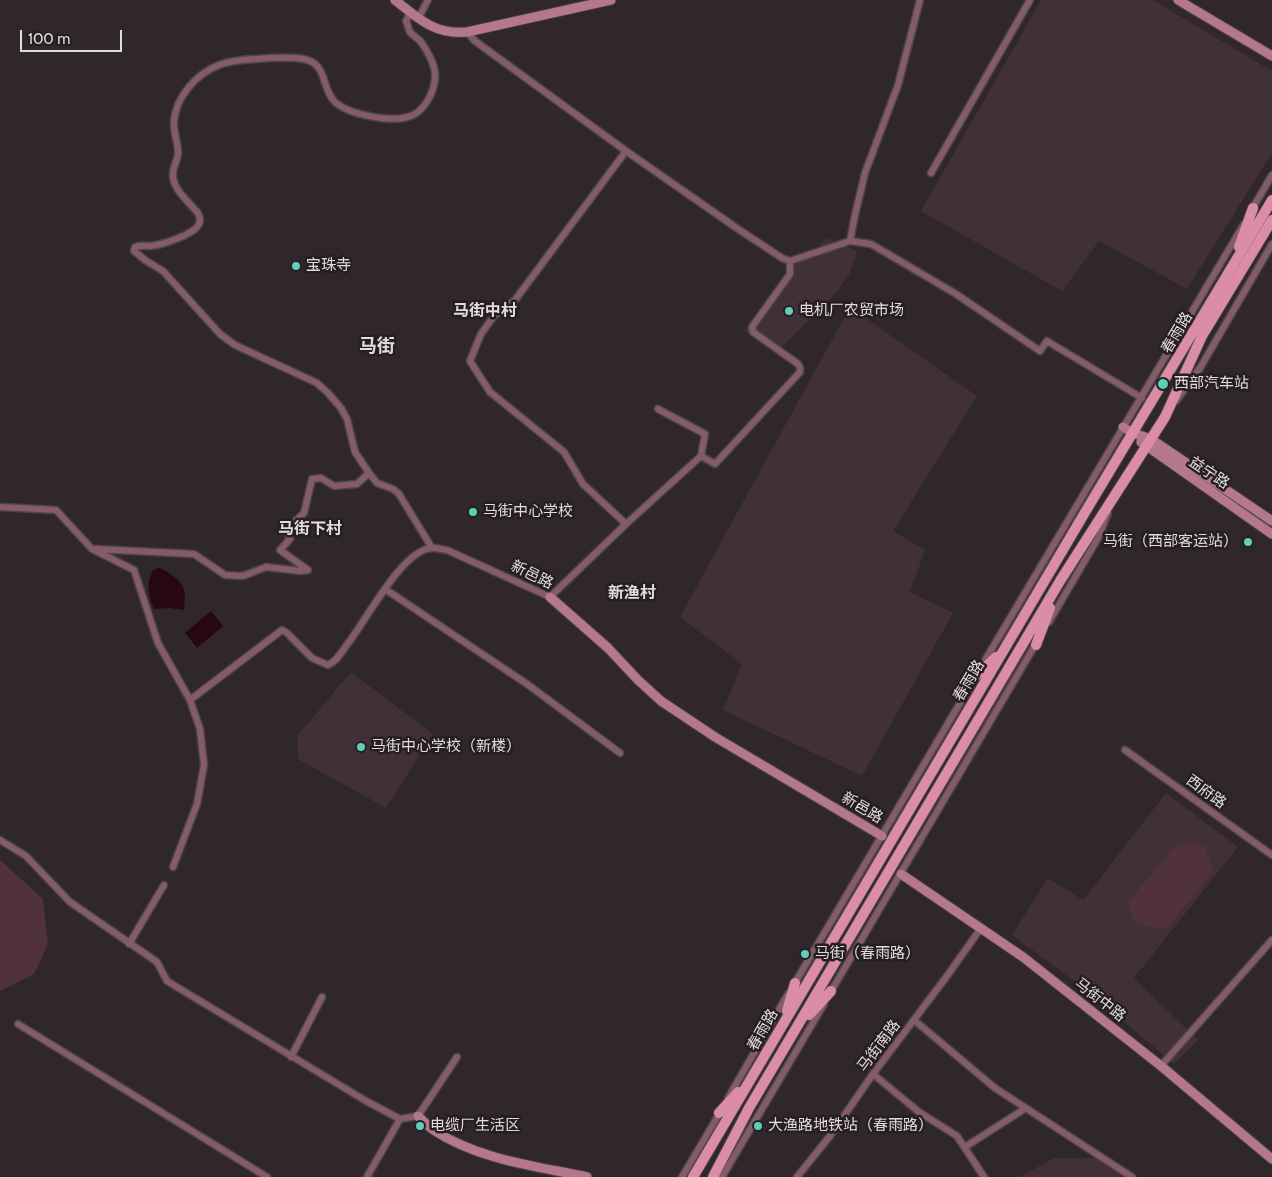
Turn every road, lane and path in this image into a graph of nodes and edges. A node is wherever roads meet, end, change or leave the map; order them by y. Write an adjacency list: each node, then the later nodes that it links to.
1 (395, 0): 8 (street)
2 (428, 0): 8 (street)
3 (611, 0): 7 (street)
4 (920, 0): 17 (street)
5 (1030, 0): 12 (street)
6 (1178, 0): 10 (street)
7 (586, 2): 9 (street)
8 (415, 15): 9 (street); 28 (street)
9 (467, 32): 11 (street)
10 (1272, 56)
11 (626, 152): 19 (street); 32 (street)
12 (931, 173)
13 (1272, 175): 15 (street)
14 (1272, 200): 20 (main road, 春雨路)
15 (1253, 208): 20 (main road); 21 (street)
16 (1272, 220): 23 (main road, 春雨路)
17 (850, 241): 19 (street); 21 (street)
18 (1272, 244): 23 (street)
19 (790, 260): 27 (street)
20 (1230, 272): 25 (main road, 春雨路)
21 (1142, 398): 24 (street)
22 (658, 409): 27 (street)
23 (1165, 417): 26 (main road, 春雨路)
24 (1123, 427): 25 (street, 益宁路); 41 (street)
25 (1133, 433): 26 (street, 益宁路); 40 (main road, 春雨路)
26 (1148, 443): 29 (main road, 春雨路); 31 (street, 益宁路); 33 (street, 益宁路)
27 (700, 456): 32 (street)
28 (369, 473): 34 (street); 35 (street)
29 (1112, 501): 36 (main road, 春雨路); 39 (street)
30 (0, 507): 35 (street)
31 (1272, 520)
32 (626, 524): 38 (street)
33 (1272, 534)
34 (432, 548): 37 (street); 38 (street, 新邑路)
35 (92, 549): 42 (street)
36 (1060, 581): 39 (main road); 60 (main road, 春雨路)
37 (385, 589): 42 (street); 44 (street)
38 (550, 597): 45 (street, 新邑路)
39 (1036, 645): 49 (street)
40 (1006, 648): 41 (main road); 59 (main road, 春雨路)
41 (975, 677): 45 (street)
42 (190, 700): 48 (street)
43 (1125, 750): 47 (street, 西府路)
44 (620, 753)
45 (882, 836): 54 (street)
46 (0, 840): 53 (street)
47 (1272, 855)
48 (173, 867)
49 (901, 874): 51 (street, 马街中路); 55 (street)
50 (164, 886): 53 (street)
51 (981, 928): 57 (street, 马街南路); 63 (street, 马街中路)
52 (1272, 940): 63 (street)
53 (129, 944): 61 (street)
54 (795, 983): 59 (main road); 67 (street)
55 (831, 991): 60 (main road); 79 (street)
56 (322, 997): 61 (street)
57 (914, 1020): 64 (street, 马街南路); 66 (street)
58 (18, 1024): 73 (street)
59 (783, 1025): 65 (main road, 春雨路)
60 (796, 1029): 70 (main road, 春雨路)
61 (291, 1056): 69 (street)
62 (457, 1057): 68 (street)
63 (1161, 1066): 72 (street, 马街中路)
64 (873, 1074): 71 (street); 80 (street, 马街南路)
65 (754, 1075): 67 (main road); 77 (main road, 春雨路)
66 (1026, 1108): 71 (street); 82 (street)
67 (719, 1113): 76 (street)
68 (418, 1116): 69 (street); 75 (street)
69 (400, 1119): 74 (street)
70 (731, 1146): 78 (main road, 春雨路); 79 (main road)
71 (965, 1147): 81 (street)
72 (1272, 1159)
73 (267, 1177)
74 (367, 1177)
75 (587, 1177)
76 (682, 1177)
77 (693, 1177)
78 (713, 1177)
79 (720, 1177)
80 (797, 1177)
81 (984, 1177)
82 (1132, 1177)

